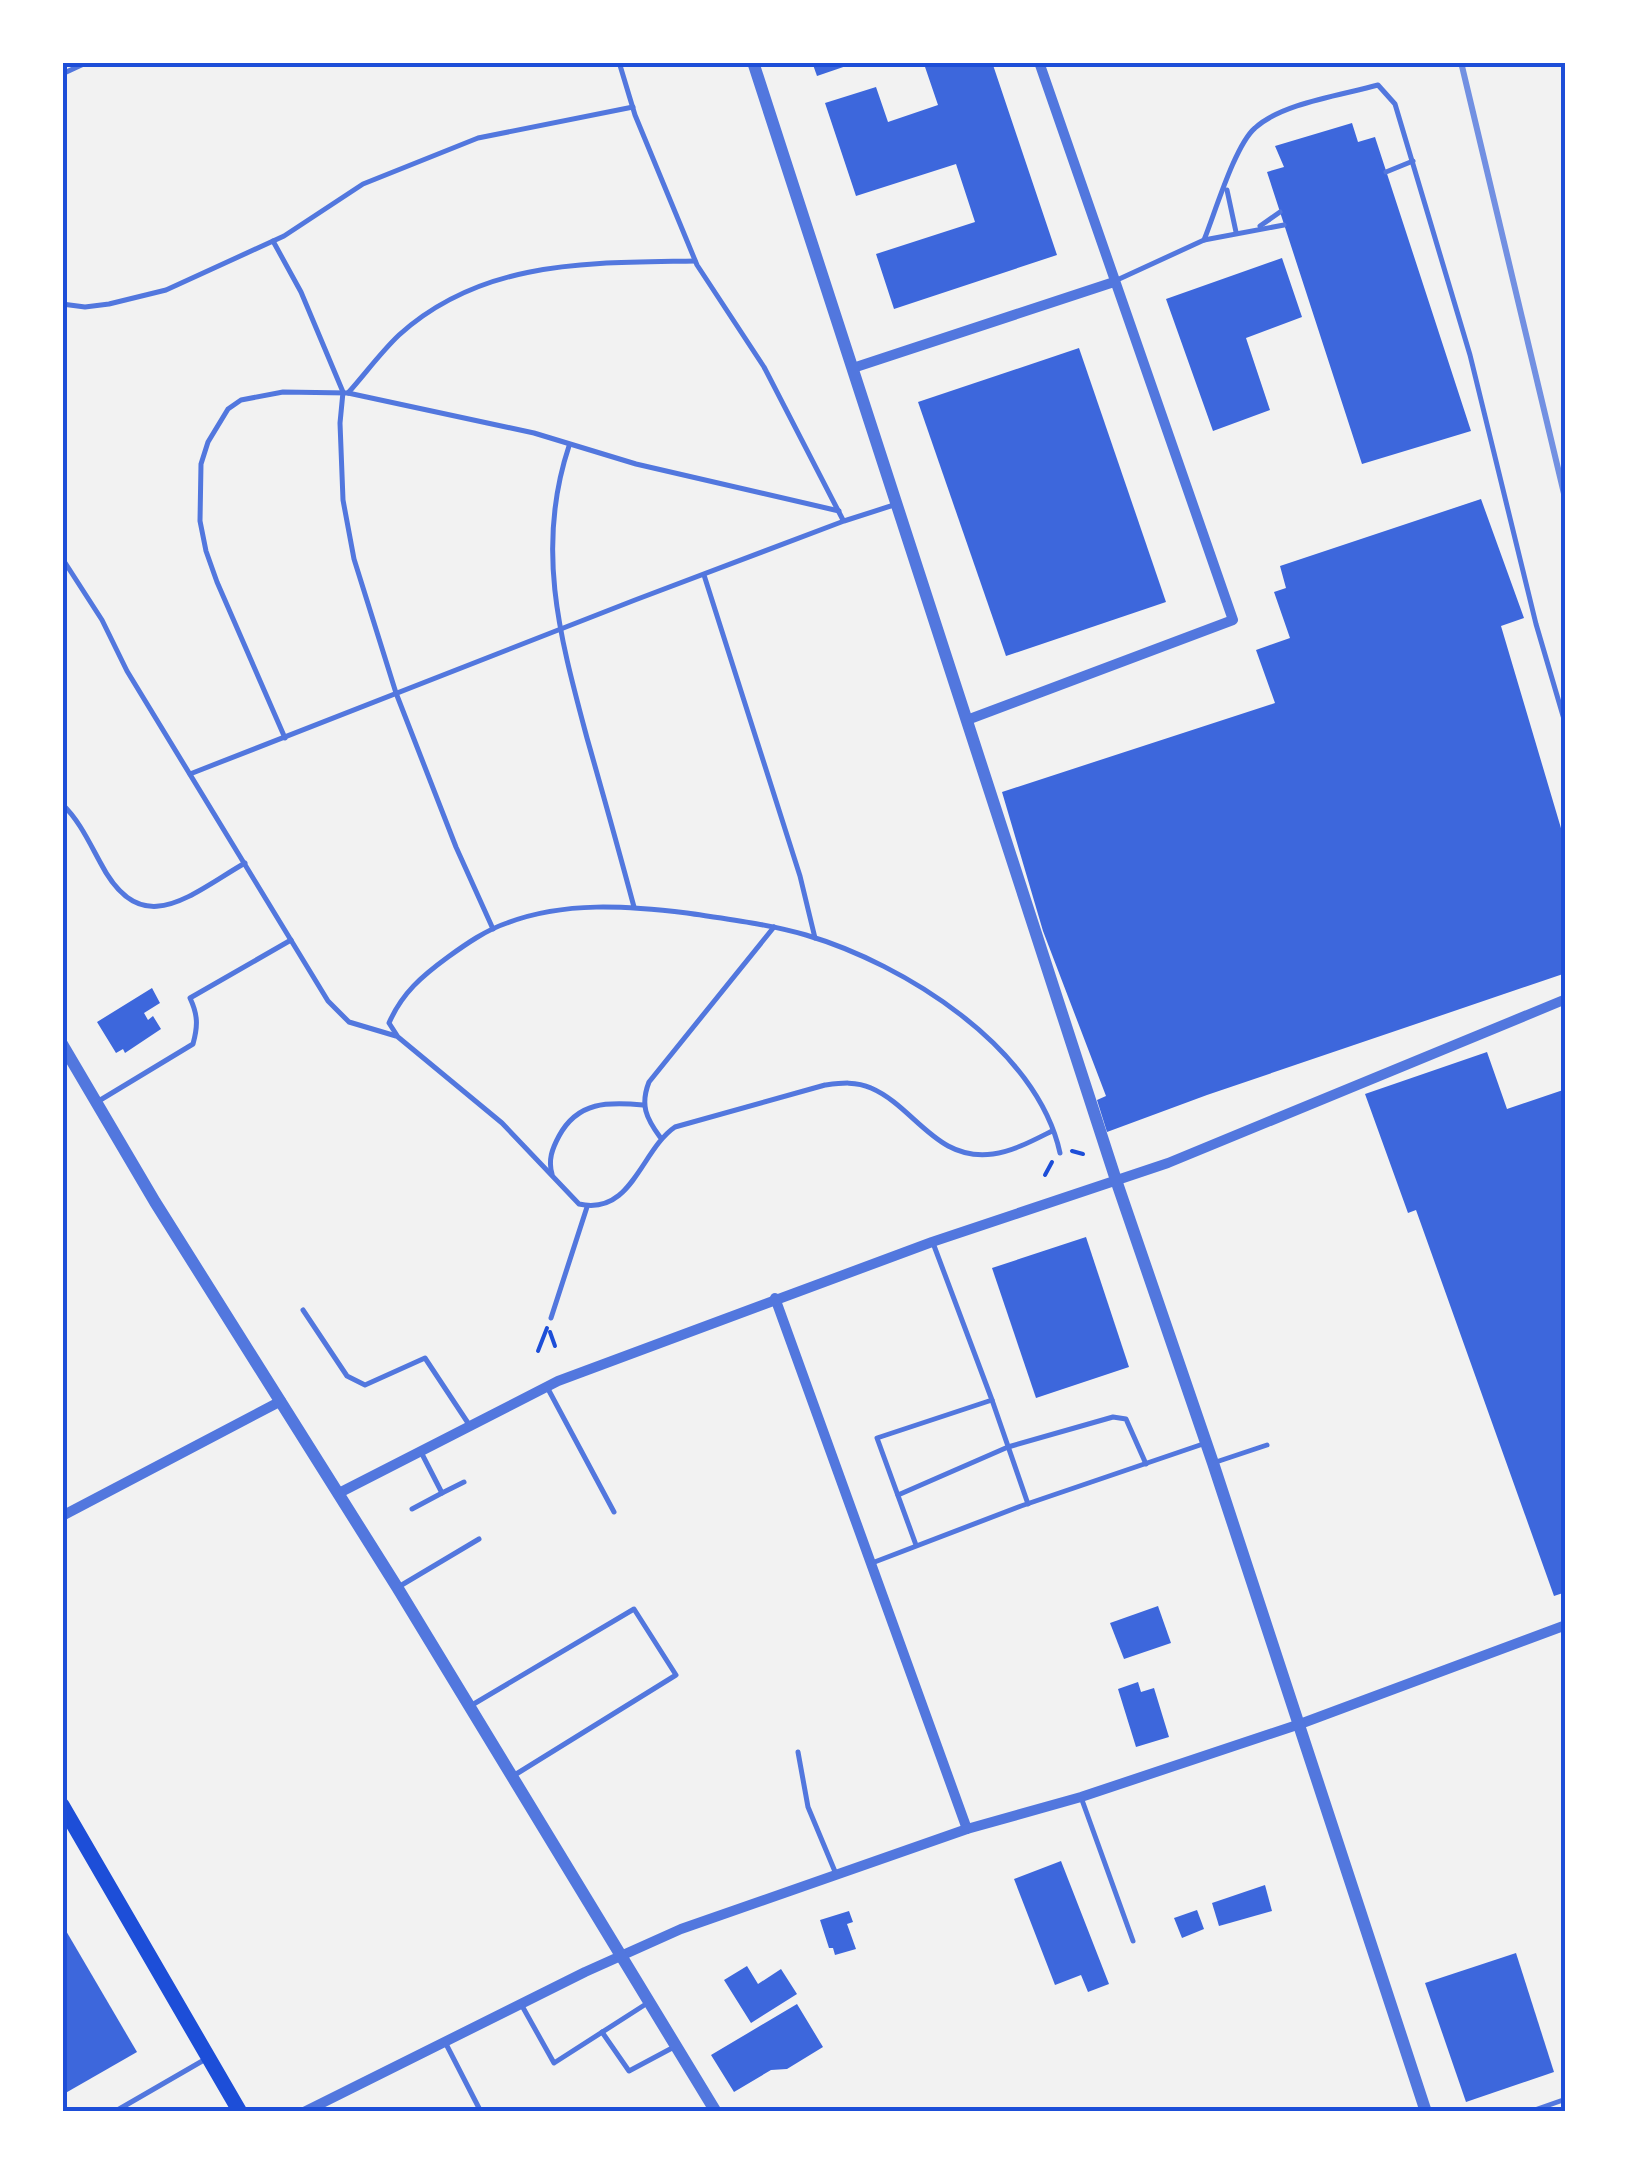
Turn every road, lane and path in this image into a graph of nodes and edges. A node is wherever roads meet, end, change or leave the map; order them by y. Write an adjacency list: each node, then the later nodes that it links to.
1 (619, 62): 6 (lane)
2 (753, 62): 19 (street)
3 (1039, 62): 17 (street)
4 (86, 63): 5 (lane)
5 (62, 74)
6 (633, 107): 15 (lane); 16 (lane)
7 (1413, 161): 8 (lane); 9 (lane); 30 (lane)
8 (1386, 172)
9 (1226, 187): 13 (lane); 14 (lane)
10 (1280, 212): 12 (lane)
11 (1284, 225): 12 (lane)
12 (1257, 228): 13 (lane)
13 (1236, 232): 14 (lane)
14 (1204, 240): 17 (lane)
15 (273, 241): 18 (lane); 20 (lane)
16 (695, 261): 20 (lane); 23 (lane)
17 (1114, 282): 19 (street); 29 (street)
18 (62, 304)
19 (853, 368): 22 (street)
20 (346, 392): 21 (lane); 28 (lane); 31 (lane)
21 (569, 446): 23 (lane); 27 (lane)
22 (897, 504): 24 (lane); 29 (street)
23 (838, 511): 24 (lane)
24 (844, 521): 26 (lane)
25 (62, 558): 32 (lane)
26 (704, 575): 27 (lane); 38 (lane)
27 (560, 630): 28 (lane); 35 (lane)
28 (396, 693): 31 (lane); 37 (lane)
29 (966, 720): 49 (street)
30 (1566, 726)
31 (285, 738): 32 (lane)
32 (190, 774): 34 (lane)
33 (62, 804): 34 (lane)
34 (245, 863): 39 (lane)
35 (634, 907): 36 (lane); 37 (lane)
36 (774, 927): 38 (lane); 44 (lane)
37 (493, 930): 41 (lane)
38 (816, 938): 45 (lane)
39 (291, 940): 41 (lane); 43 (lane)
40 (1566, 998): 49 (street)
41 (398, 1037): 48 (lane)
42 (62, 1044): 43 (street)
43 (97, 1102): 59 (street)
44 (643, 1105): 46 (lane); 48 (lane)
45 (1052, 1131): 46 (lane); 47 (lane)
46 (660, 1137): 50 (lane)
47 (1060, 1153)
48 (553, 1177): 50 (lane)
49 (1116, 1180): 51 (street); 61 (street)
50 (587, 1206): 54 (lane)
51 (932, 1242): 52 (street); 58 (lane)
52 (775, 1298): 57 (street); 77 (street)
53 (302, 1310): 60 (lane)
54 (551, 1318): 55 (path); 56 (path)
55 (554, 1346)
56 (538, 1352)
57 (547, 1386): 60 (street); 73 (lane)
58 (992, 1400): 63 (lane); 70 (lane)
59 (281, 1401): 68 (street); 74 (street)
60 (470, 1426): 64 (street)
61 (1206, 1443): 65 (street); 66 (lane)
62 (1267, 1445): 65 (lane)
63 (1008, 1447): 66 (lane); 70 (lane); 71 (lane)
64 (421, 1451): 68 (street); 69 (lane)
65 (1213, 1463): 81 (street)
66 (1146, 1464): 71 (lane)
67 (464, 1482): 69 (lane)
68 (338, 1493): 78 (street)
69 (442, 1493): 72 (lane)
70 (898, 1495): 76 (lane)
71 (1028, 1504): 76 (lane)
72 (412, 1509)
73 (614, 1512)
74 (62, 1516)
75 (479, 1539): 78 (lane)
76 (916, 1545): 77 (lane)
77 (872, 1563): 86 (street)
78 (397, 1587): 80 (street)
79 (1566, 1626): 81 (street)
80 (469, 1706): 83 (street); 83 (lane)
81 (1300, 1724): 84 (street); 102 (street)
82 (798, 1752): 87 (lane)
83 (512, 1777): 89 (street)
84 (1081, 1797): 86 (street); 88 (lane)
85 (65, 1815): 95 (main road)
86 (967, 1830): 87 (street)
87 (836, 1874): 89 (street)
88 (1133, 1942)
89 (621, 1956): 90 (street); 91 (street)
90 (650, 2002): 92 (lane); 94 (street)
91 (521, 2004): 92 (lane); 93 (street)
92 (602, 2032): 94 (lane)
93 (445, 2042): 99 (street); 100 (lane)
94 (676, 2046): 101 (street)
95 (207, 2058): 97 (lane); 98 (main road)
96 (1566, 2099): 103 (lane)
97 (114, 2112)
98 (240, 2112)
99 (304, 2112)
100 (481, 2112)
101 (716, 2112)
102 (1426, 2112)
103 (1530, 2112)

